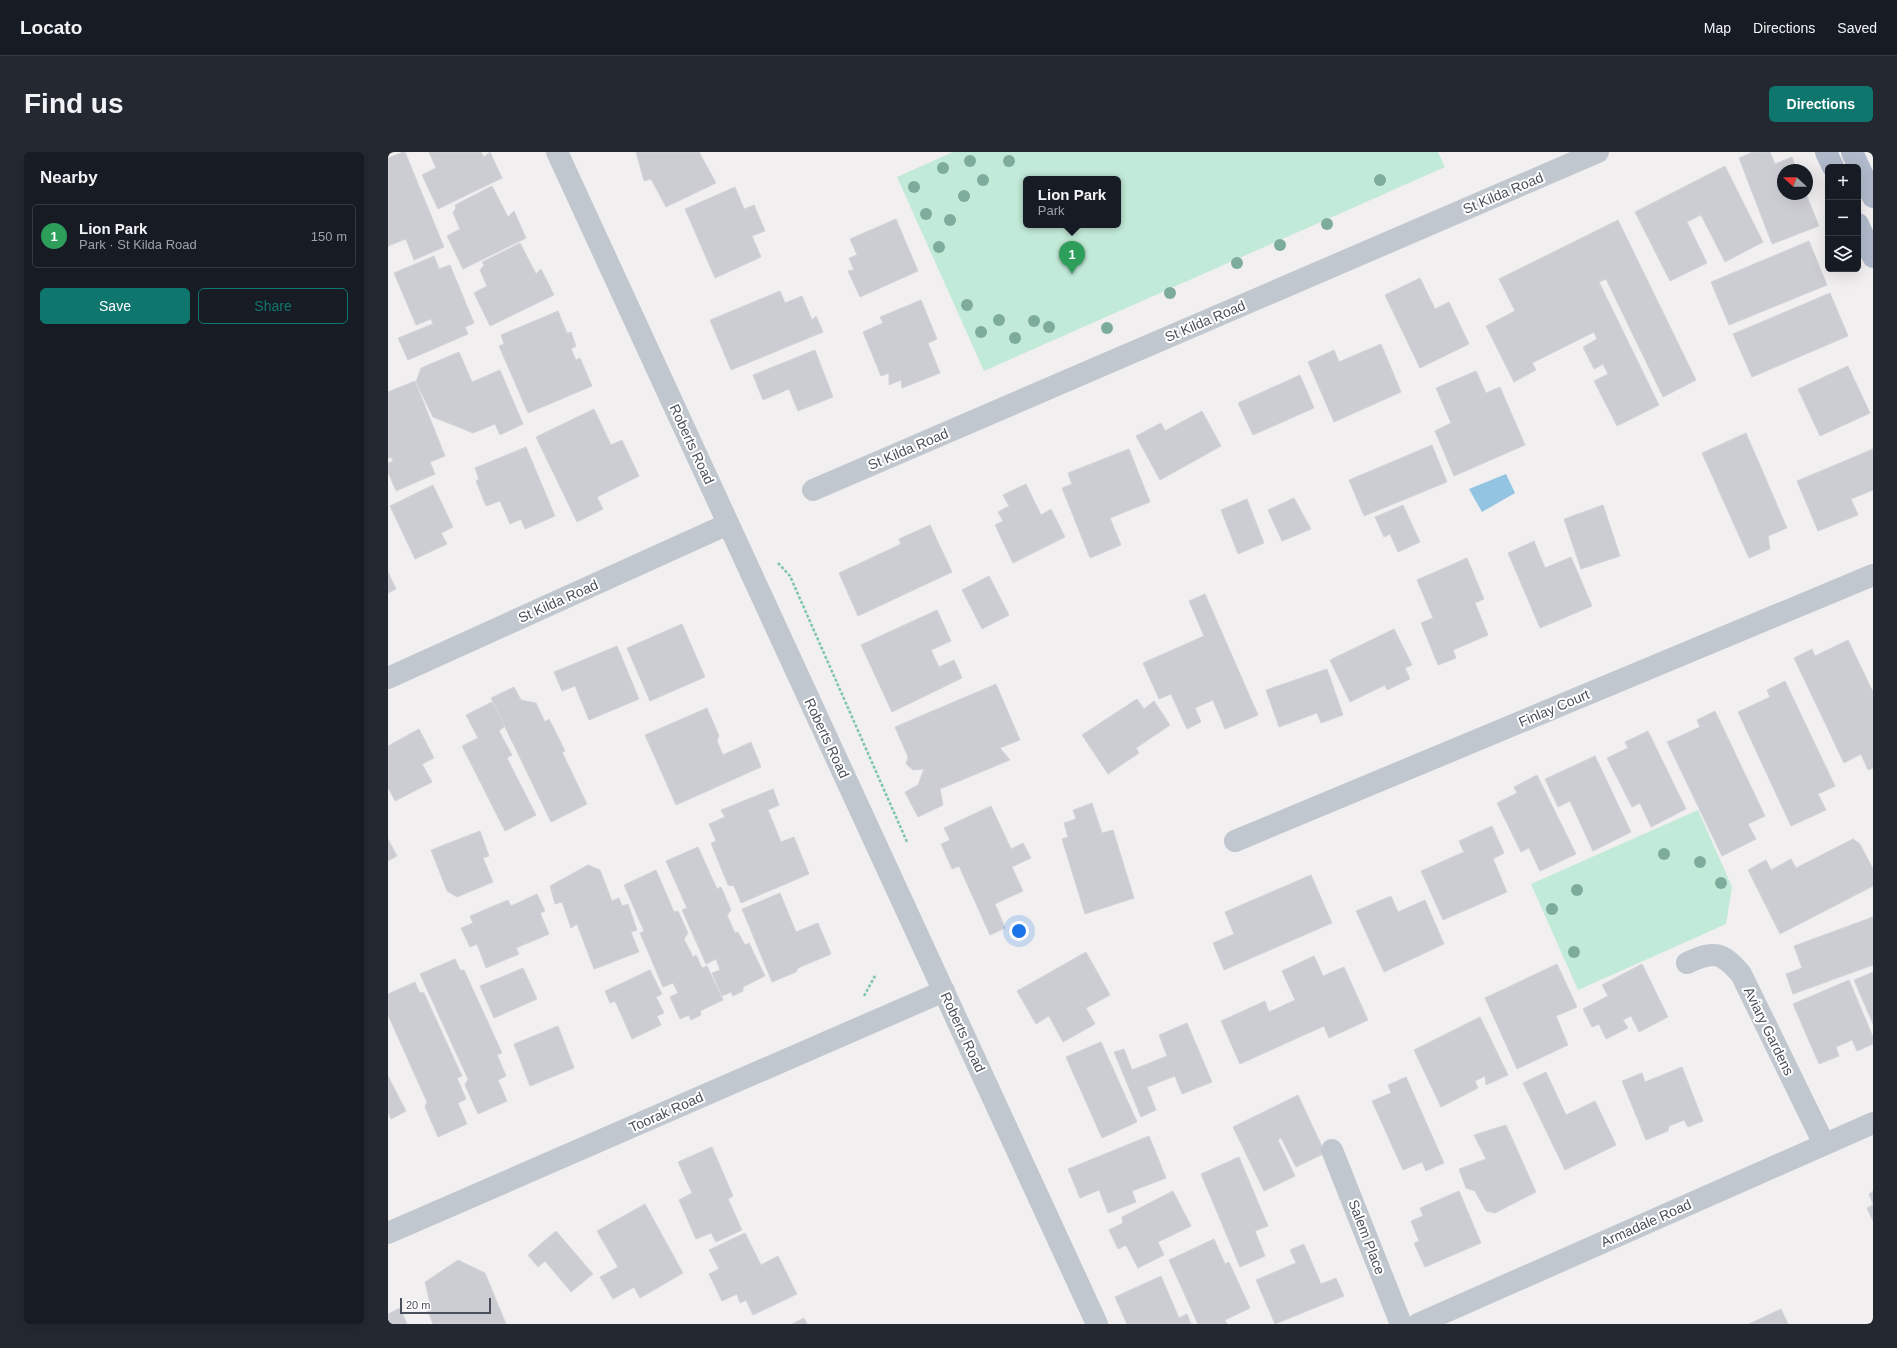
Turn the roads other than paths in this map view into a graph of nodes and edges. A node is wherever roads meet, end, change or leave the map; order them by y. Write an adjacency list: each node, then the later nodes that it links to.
1 (557, 152): 10 (street, Roberts Road)
2 (1598, 152): 9 (street, St Kilda Road)
3 (1826, 152): 5 (main road)
4 (1852, 152): 6 (main road)
5 (1832, 164)
6 (1873, 197)
7 (1861, 231): 8 (main road)
8 (1873, 257)
9 (813, 490)
10 (728, 524): 12 (street, St Kilda Road); 15 (street, Roberts Road)
11 (1873, 575): 13 (street, Finlay Court)
12 (388, 678)
13 (1235, 841)
14 (1687, 963): 17 (street, Aviary Gardens)
15 (944, 991): 19 (street, Toorak Road); 20 (street, Roberts Road)
16 (1873, 1123): 17 (street, Armadale Road)
17 (1824, 1144): 22 (street, Armadale Road)
18 (1332, 1150): 21 (street, Salem Place)
19 (388, 1233)
20 (1097, 1324)
21 (1401, 1324)
22 (1418, 1324)

